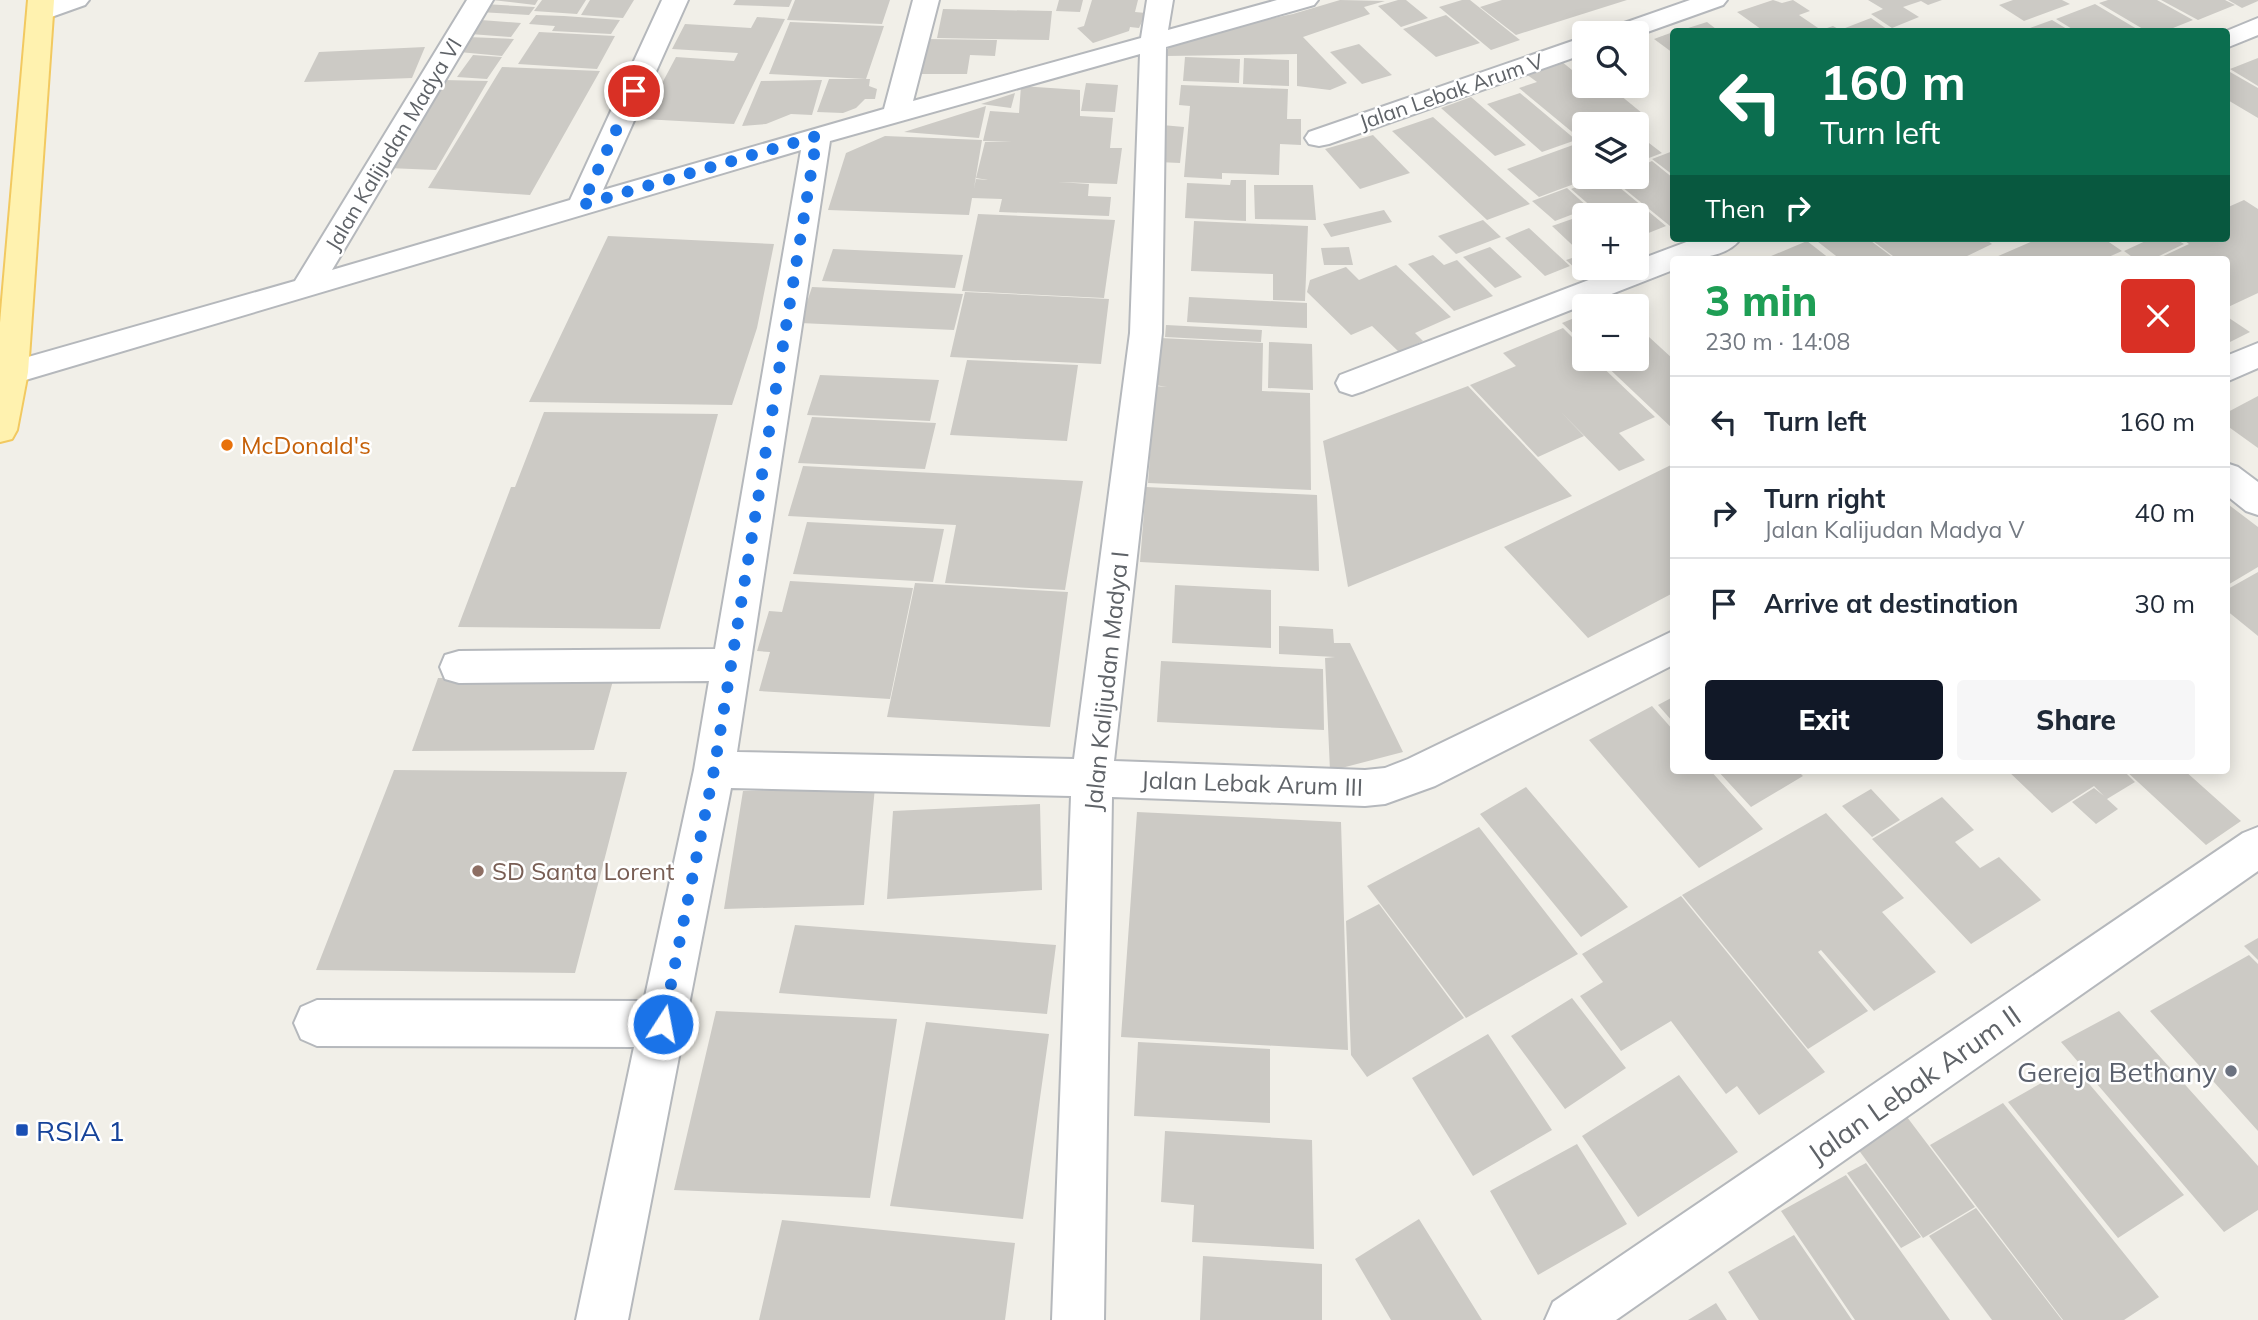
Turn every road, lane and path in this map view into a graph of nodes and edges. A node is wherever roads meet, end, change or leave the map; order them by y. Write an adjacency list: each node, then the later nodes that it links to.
1 (76, 0): 8 (street)
2 (480, 0): 21 (street, Jalan Kalijudan Madya VI)
3 (675, 0): 17 (street)
4 (926, 0): 14 (street)
5 (1160, 0): 12 (street, Jalan Kalijudan Madya I)
6 (1305, 0): 12 (street)
7 (1714, 0): 9 (street)
8 (40, 7): 24 (main road)
9 (1649, 23)
10 (2258, 26): 11 (street)
11 (2230, 38)
12 (1153, 44): 14 (street); 33 (street, Jalan Kalijudan Madya I)
13 (1572, 50): 16 (street, Jalan Lebak Arum V)
14 (896, 114): 15 (street)
15 (817, 136): 17 (street); 30 (street)
16 (1319, 138)
17 (582, 205): 21 (street)
18 (1716, 242): 19 (street)
19 (1680, 256)
20 (1670, 260): 25 (street)
21 (306, 288): 24 (street)
22 (2258, 354): 23 (street)
23 (2230, 368)
24 (6, 376): 26 (main road)
25 (1352, 383)
26 (0, 430)
27 (2230, 480): 28 (street)
28 (2258, 501)
29 (1670, 648): 33 (street, Jalan Lebak Arum III)
30 (730, 666): 31 (street); 32 (street)
31 (459, 667)
32 (714, 770): 33 (street, Jalan Lebak Arum III); 36 (street)
33 (1092, 778): 38 (street, Jalan Kalijudan Madya I)
34 (2258, 847): 39 (street, Jalan Lebak Arum II)
35 (317, 1023): 36 (street)
36 (663, 1024): 37 (street)
37 (602, 1320)
38 (1078, 1320)
39 (1571, 1320)

